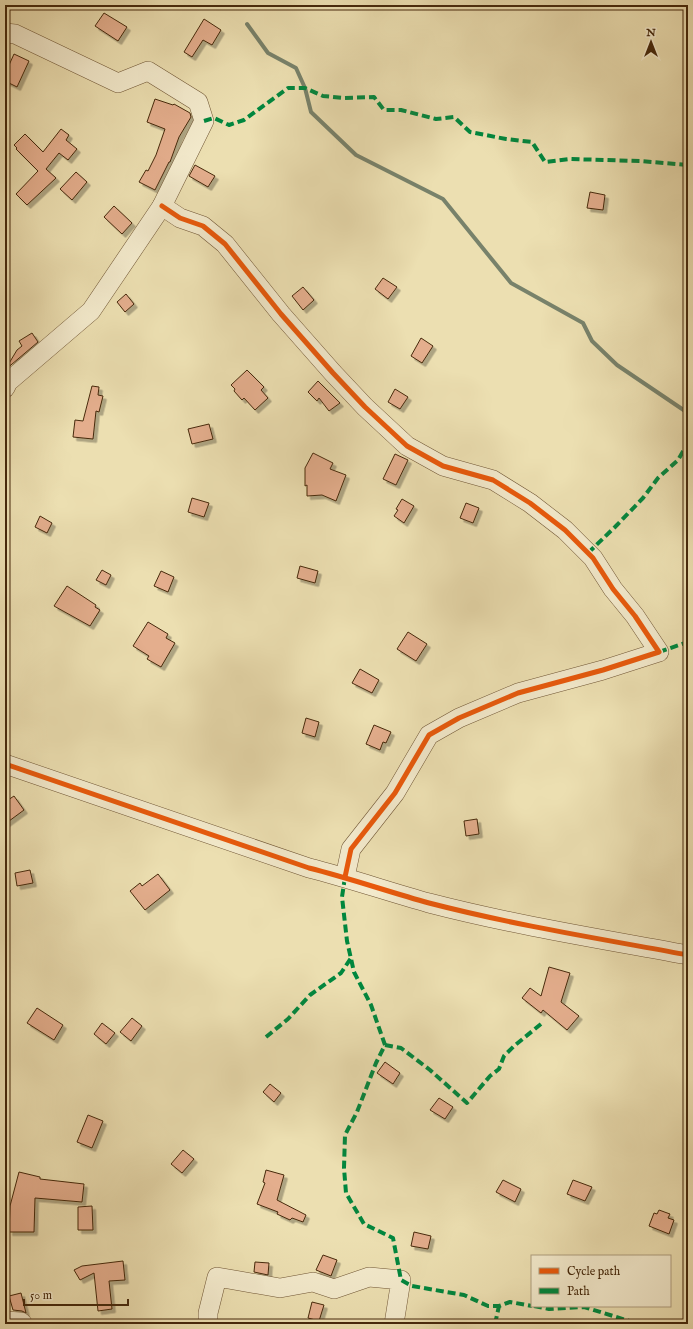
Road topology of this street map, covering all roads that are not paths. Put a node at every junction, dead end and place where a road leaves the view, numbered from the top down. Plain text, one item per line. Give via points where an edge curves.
1 (5, 33) edge
2 (162, 206) junction
3 (5, 388) edge
4 (5, 764) edge
5 (345, 877) junction
6 (688, 955) edge
7 (5, 1321) edge
8 (23, 1324) edge
9 (208, 1324) edge
10 (394, 1324) edge

1 - 2 street via 15,34 118,82 148,71 198,102 204,121
2 - 3 street via 91,311 8,382
2 - 5 street via 180,218 203,226 225,244 333,373 407,446 443,466 494,480 565,530 593,558 659,652 518,693 459,718 429,735 395,793 351,849
4 - 5 street via 309,868
5 - 6 street via 429,903 502,920
7 - 8 street
9 - 10 street via 208,1313 217,1277 280,1288 313,1282 334,1289 369,1277 402,1280

